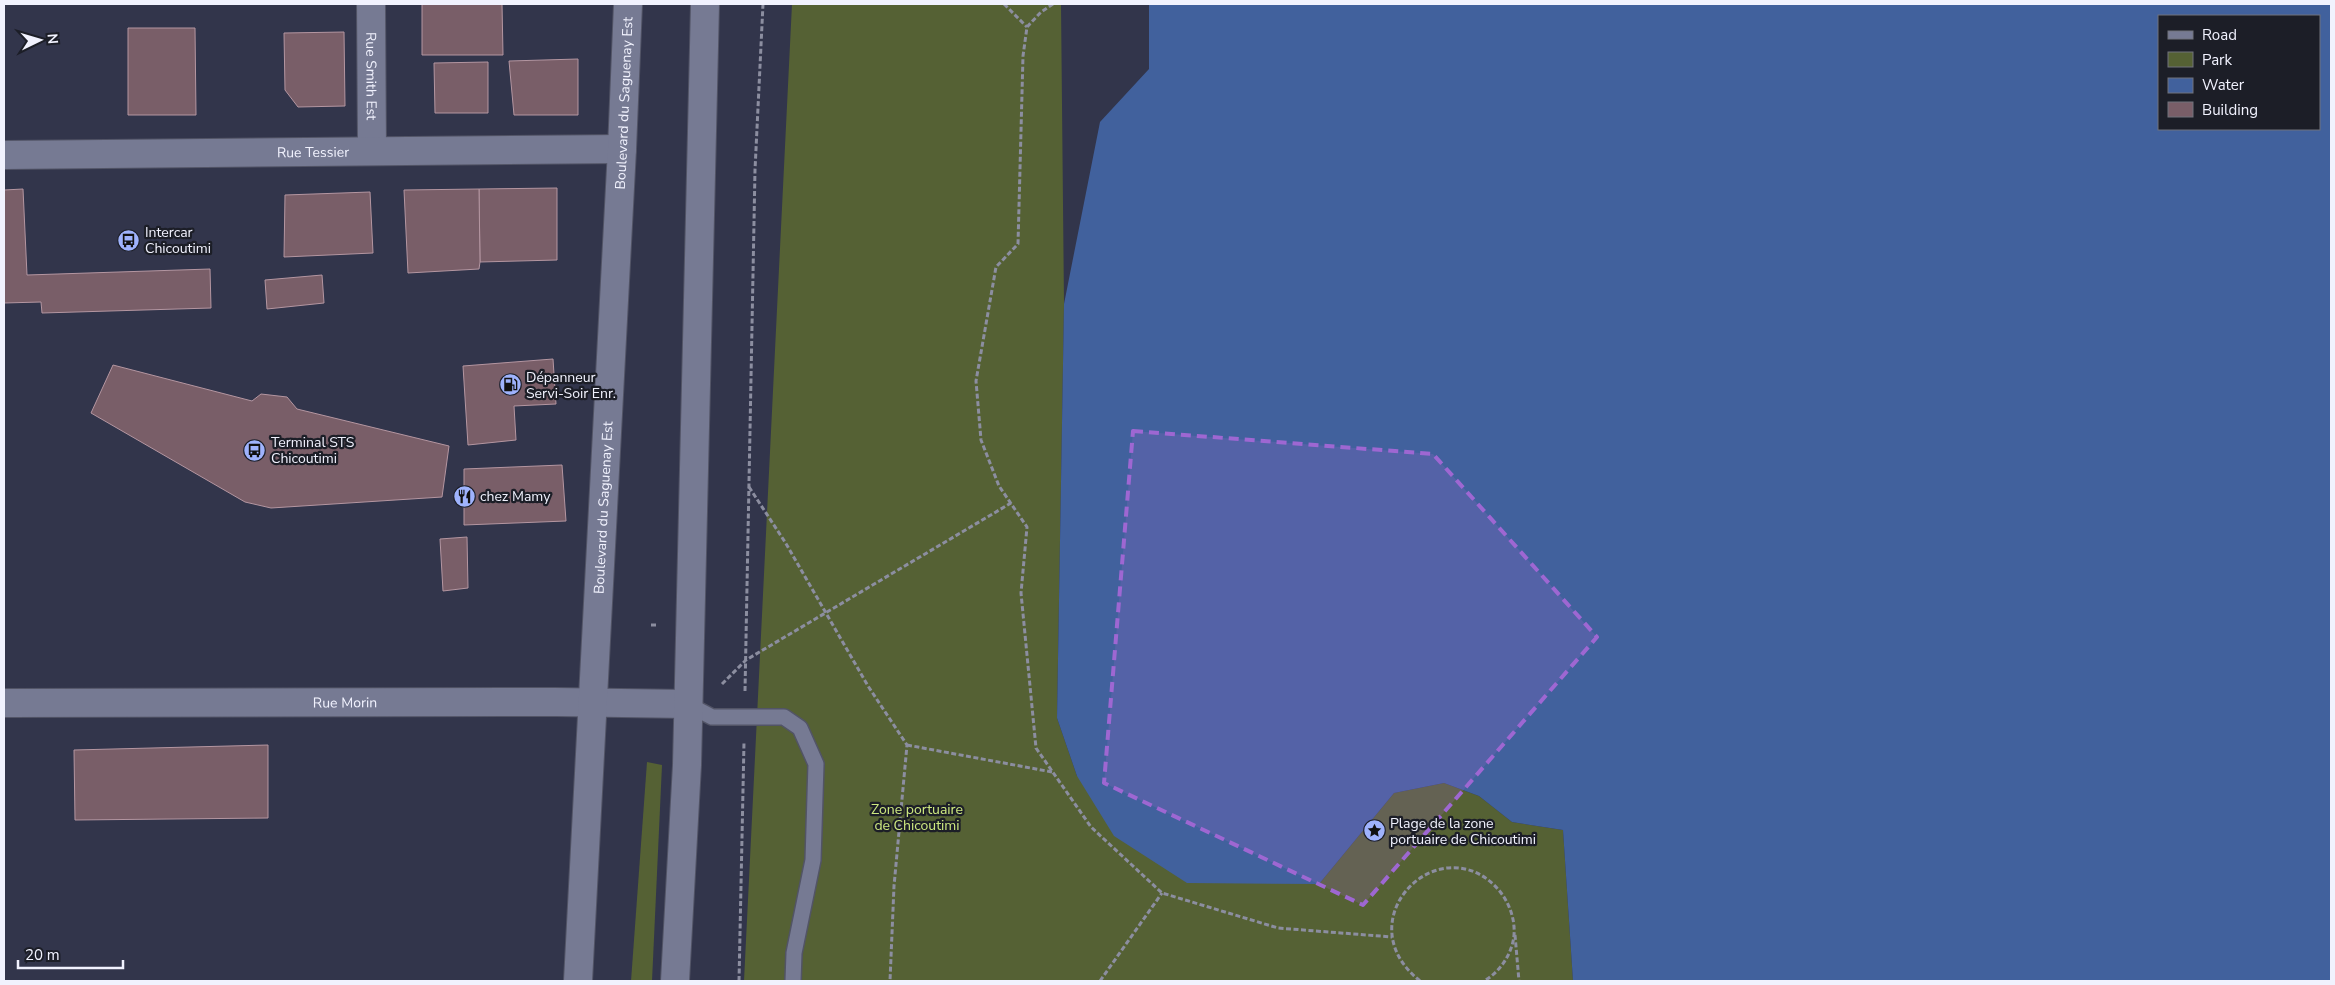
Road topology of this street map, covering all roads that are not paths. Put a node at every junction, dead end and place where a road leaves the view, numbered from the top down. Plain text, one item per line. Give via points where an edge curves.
1 (371, 4) edge
2 (628, 4) edge
3 (704, 4) edge
4 (622, 149) junction
5 (372, 150) junction
6 (4, 155) edge
7 (594, 702) junction
8 (4, 703) edge
9 (687, 704) junction
10 (578, 981) edge
11 (675, 981) edge
12 (793, 981) edge

1 - 5 main road, Rue Smith Est
2 - 4 main road, Boulevard du Saguenay Est
3 - 9 main road
4 - 5 main road, Rue Tessier
4 - 7 main road, Boulevard du Saguenay Est
5 - 6 main road, Rue Tessier
7 - 8 main road, Rue Morin
7 - 9 main road, Rue Morin
7 - 10 main road, Boulevard du Saguenay Est
9 - 11 main road via 687,765
9 - 12 lane via 712,717 784,717 800,728 816,764 813,860 794,953

